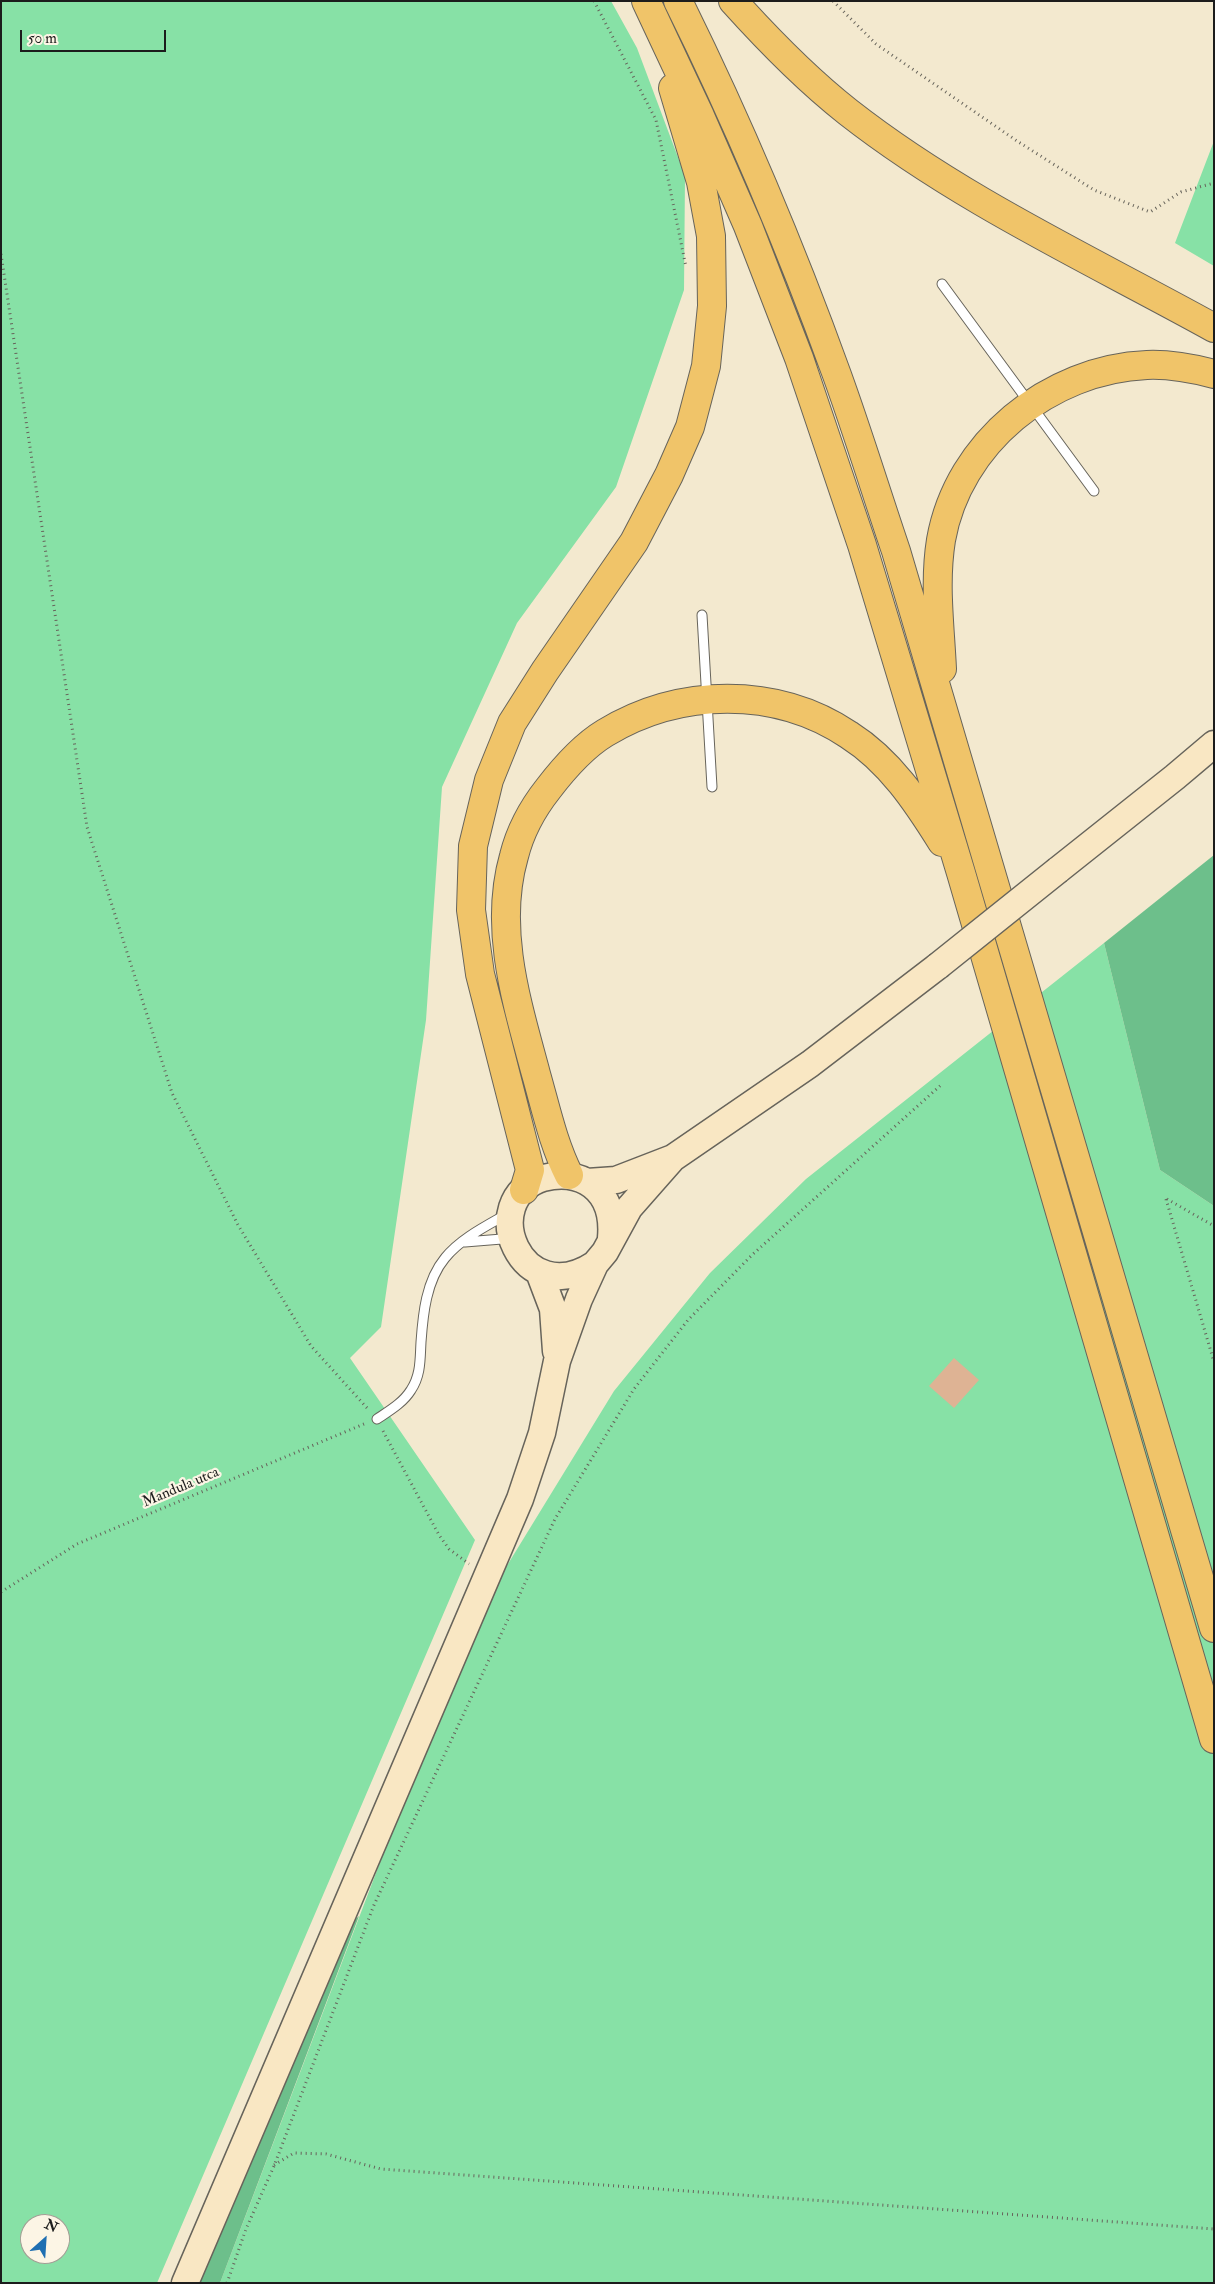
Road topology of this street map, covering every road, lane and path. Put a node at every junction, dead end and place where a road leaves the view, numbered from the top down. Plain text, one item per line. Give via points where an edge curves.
1 (594, 1) edge
2 (678, 1) edge
3 (733, 1) edge
4 (833, 1) edge
5 (651, 11) edge
6 (1214, 183) edge
7 (1, 254) edge
8 (686, 267) dead end
9 (942, 284) dead end
10 (1214, 328) edge
11 (1214, 374) edge
12 (1030, 404) junction
13 (1094, 491) dead end
14 (702, 615) dead end
15 (705, 699) junction
16 (944, 712) junction
17 (1214, 744) edge
18 (712, 787) dead end
19 (961, 873) junction
20 (941, 1085) dead end
21 (673, 1158) junction
22 (578, 1179) junction
23 (518, 1200) junction
24 (1214, 1226) edge
25 (611, 1238) junction
26 (512, 1241) junction
27 (462, 1243) junction
28 (595, 1264) junction
29 (539, 1272) junction
30 (557, 1361) junction
31 (1214, 1362) edge
32 (376, 1419) junction
33 (488, 1573) junction
34 (1, 1592) edge
35 (1214, 1628) edge
36 (1214, 1739) edge
37 (274, 2166) junction
38 (1214, 2229) edge
39 (185, 2283) edge
40 (227, 2283) edge

1 - 8 path via 656,120
2 - 16 highway via 716,77 773,210 837,375 896,551
3 - 10 highway via 793,64 848,112 914,158 997,209
4 - 6 path via 876,44 1016,141 1094,190 1150,212 1181,192
5 - 19 highway via 740,208 799,358 862,545
5 - 23 highway via 701,182 711,236 712,306 706,366 690,426 634,542 512,724 489,780 473,846 471,910 480,974 530,1170
7 - 32 path via 87,828 172,1093 238,1225 306,1338
9 - 12 lane
11 - 12 highway via 1185,366 1146,365 1117,369 1078,379
12 - 13 lane
12 - 16 highway via 995,434 969,468 953,501 941,539 937,574
14 - 15 lane
15 - 18 lane
15 - 19 highway via 748,699 784,706 850,735 885,764 915,798
15 - 22 highway via 642,713 603,734 566,766 534,807 514,855 506,902 507,944 514,993 554,1141
16 - 35 highway
17 - 21 main road, bridge via 938,966 810,1064
19 - 36 highway
20 - 37 path via 752,1255 688,1320 634,1389 556,1519 374,1904
21 - 22 main road via 616,1180
21 - 25 main road via 629,1208
22 - 23 main road via 553,1175 538,1180
22 - 25 main road via 600,1192 608,1206
23 - 26 main road via 509,1226
23 - 27 lane
24 - 31 path via 1166,1199
25 - 28 main road
26 - 27 lane
26 - 29 main road via 522,1260
27 - 32 lane via 436,1271 426,1298 420,1371 412,1390 403,1401
28 - 29 main road via 568,1277 553,1277
28 - 30 main road
29 - 30 main road via 553,1308
30 - 33 main road via 542,1433 520,1499
32 - 33 path via 449,1549 468,1564
32 - 34 path, Mandula utca via 77,1544
33 - 39 main road
37 - 38 path via 294,2152 326,2154 382,2169
37 - 40 path

